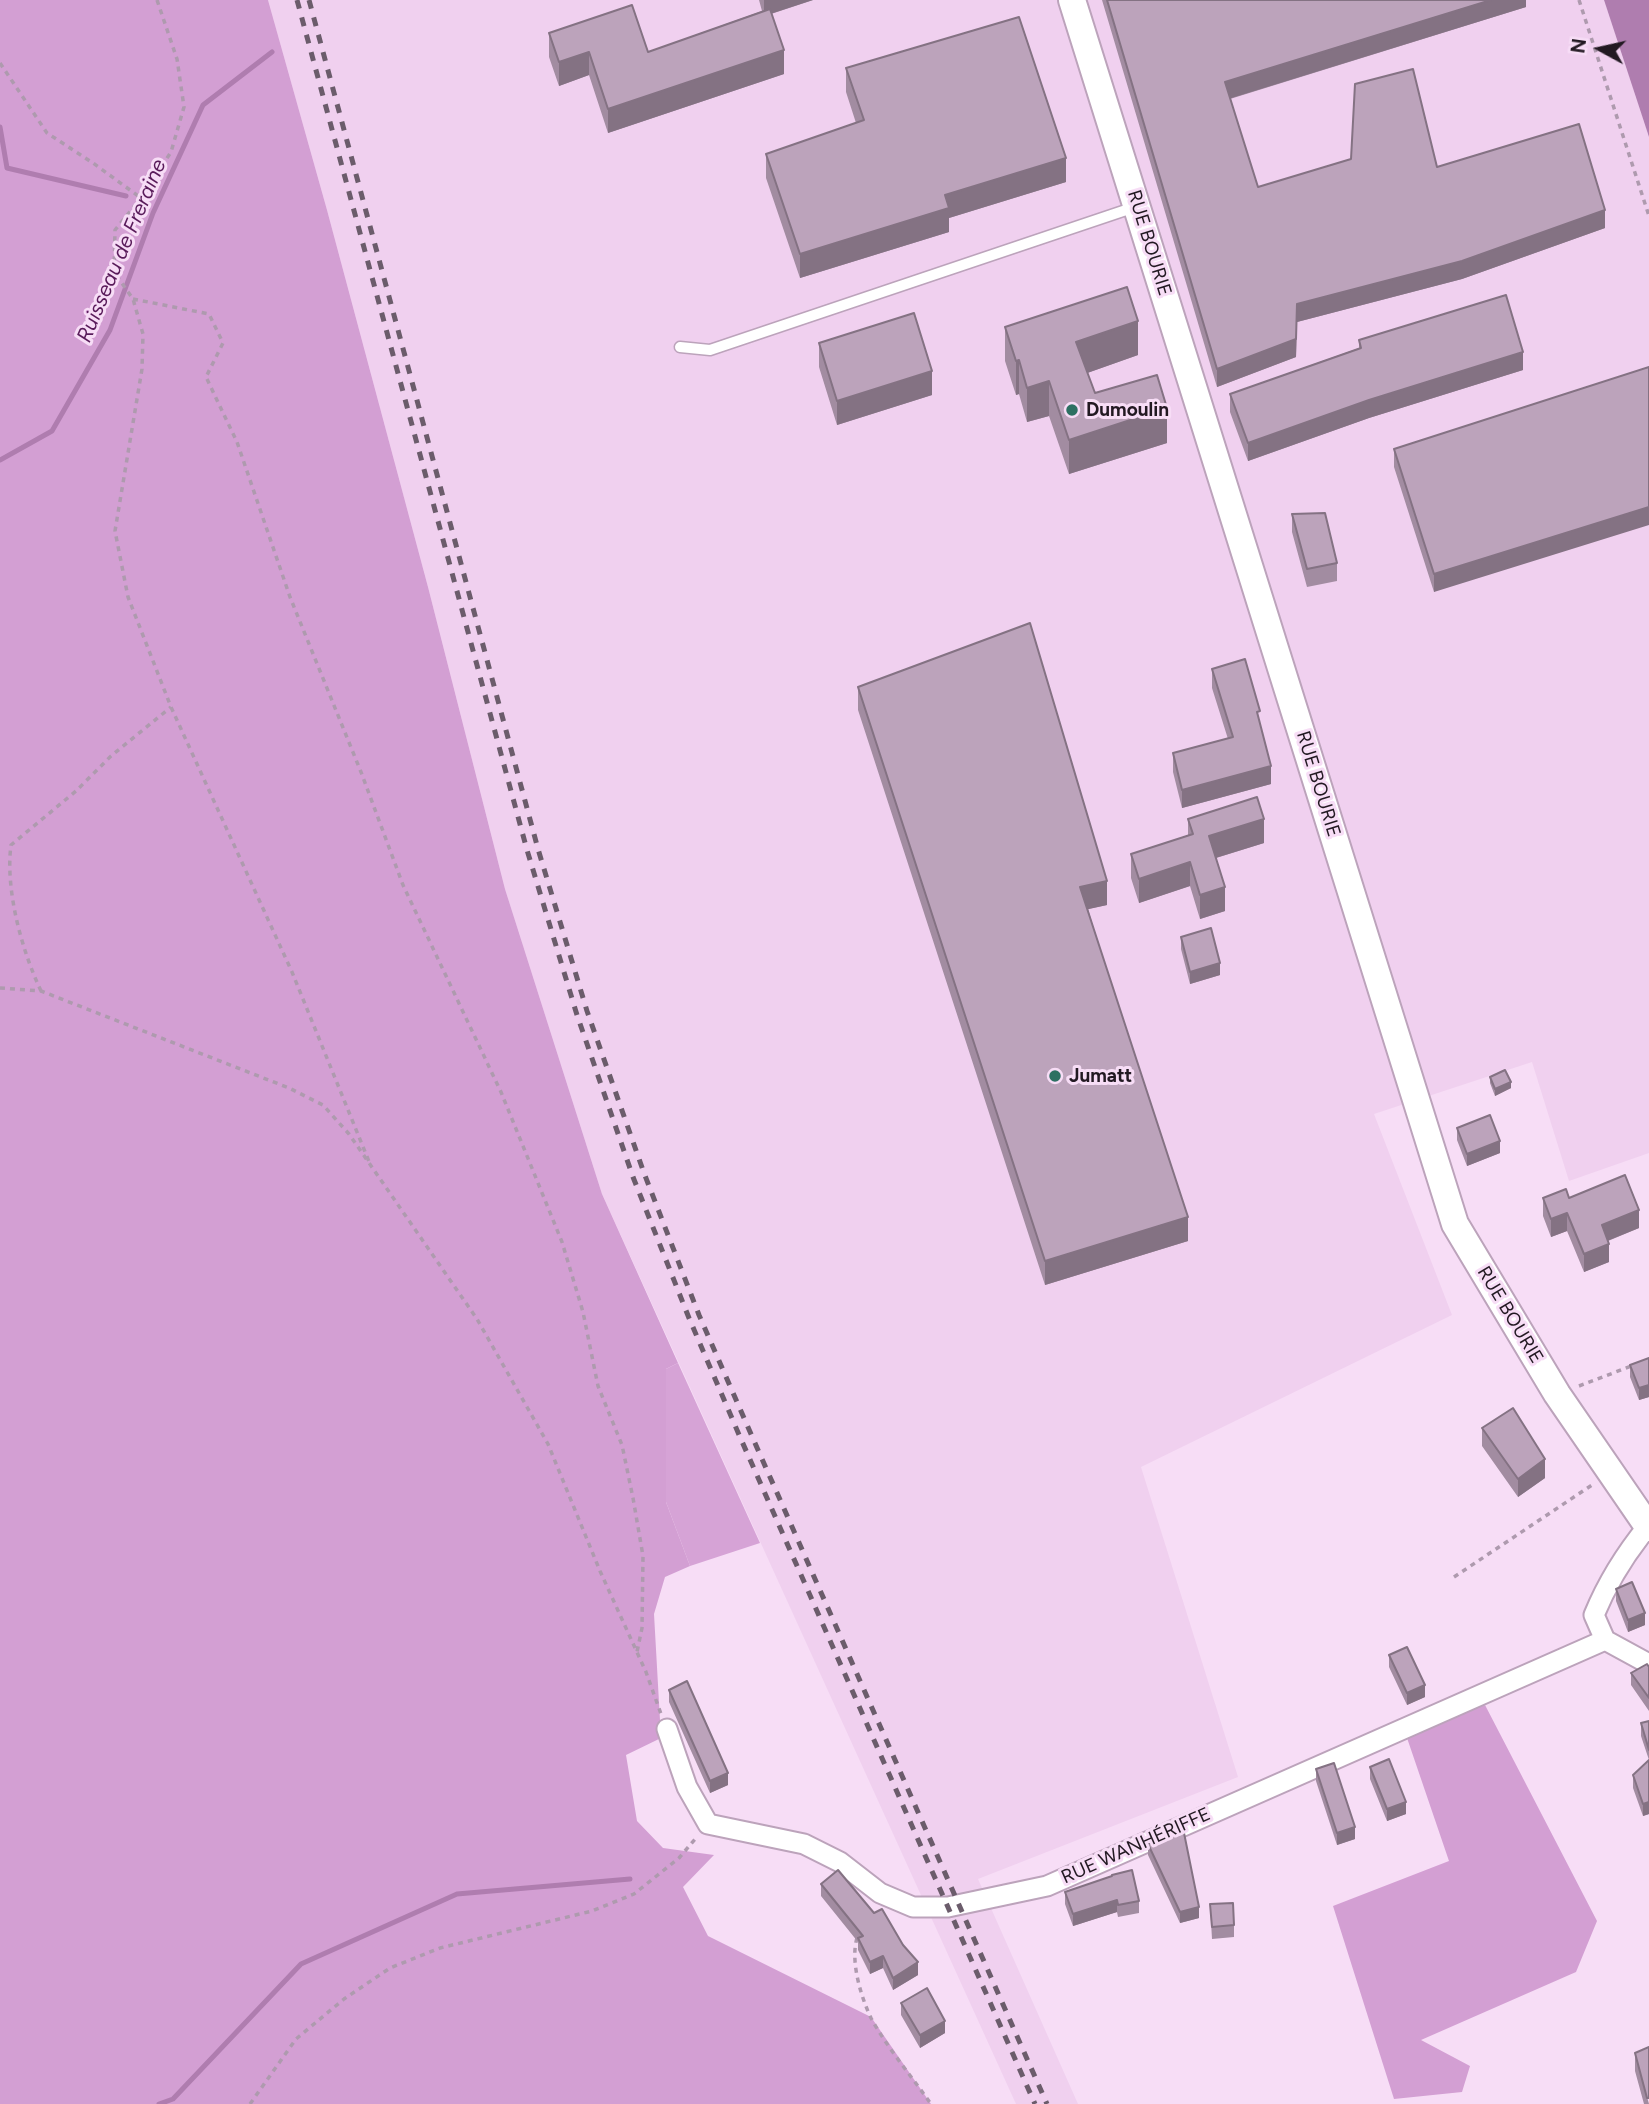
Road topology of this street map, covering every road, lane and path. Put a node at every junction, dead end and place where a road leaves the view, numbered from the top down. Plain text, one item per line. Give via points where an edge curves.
1 (157, 0) edge
2 (1072, 0) edge
3 (1579, 0) edge
4 (0, 63) edge
5 (141, 198) junction
6 (1138, 206) junction
7 (1649, 216) edge
8 (133, 299) junction
9 (680, 346) dead end
10 (171, 707) junction
11 (0, 988) edge
12 (41, 991) junction
13 (370, 1164) junction
14 (1636, 1365) edge
15 (1557, 1394) junction
16 (1610, 1473) junction
17 (1648, 1527) edge
18 (1454, 1577) dead end
19 (1605, 1640) junction
20 (637, 1652) junction
21 (1649, 1664) edge
22 (667, 1729) joint
23 (708, 1824) junction
24 (861, 1928) edge
25 (250, 2104) edge
26 (931, 2104) edge

1 - 5 path via 177,59 184,107 171,152
2 - 6 main road, RUE BOURIE
3 - 7 path
4 - 5 path via 47,133
5 - 8 path via 115,230 114,272
6 - 9 lane via 710,350
6 - 15 main road, RUE BOURIE via 1455,1224
8 - 10 path via 143,334 142,369 115,531 128,597
8 - 20 path via 209,314 223,343 206,377 237,442 290,597 403,885 501,1092 562,1242 598,1386 622,1445 633,1498 643,1556
10 - 12 path via 11,845 8,865 18,926
10 - 13 path via 292,972
11 - 12 path
12 - 13 path via 323,1105
13 - 20 path via 478,1319 548,1444
14 - 15 path
15 - 16 main road, RUE BOURIE
16 - 17 main road, RUE BOURIE
16 - 18 path
17 - 19 street via 1606,1585 1594,1615
19 - 21 street
19 - 23 street, RUE WANHÉRIFFE via 1047,1886 959,1905 913,1907 880,1893 840,1862 804,1844
20 - 22 path
22 - 23 street via 687,1787
23 - 25 path via 679,1858 634,1894 592,1911 440,1948 390,1968 296,2039
24 - 26 path via 854,1949 871,2017

